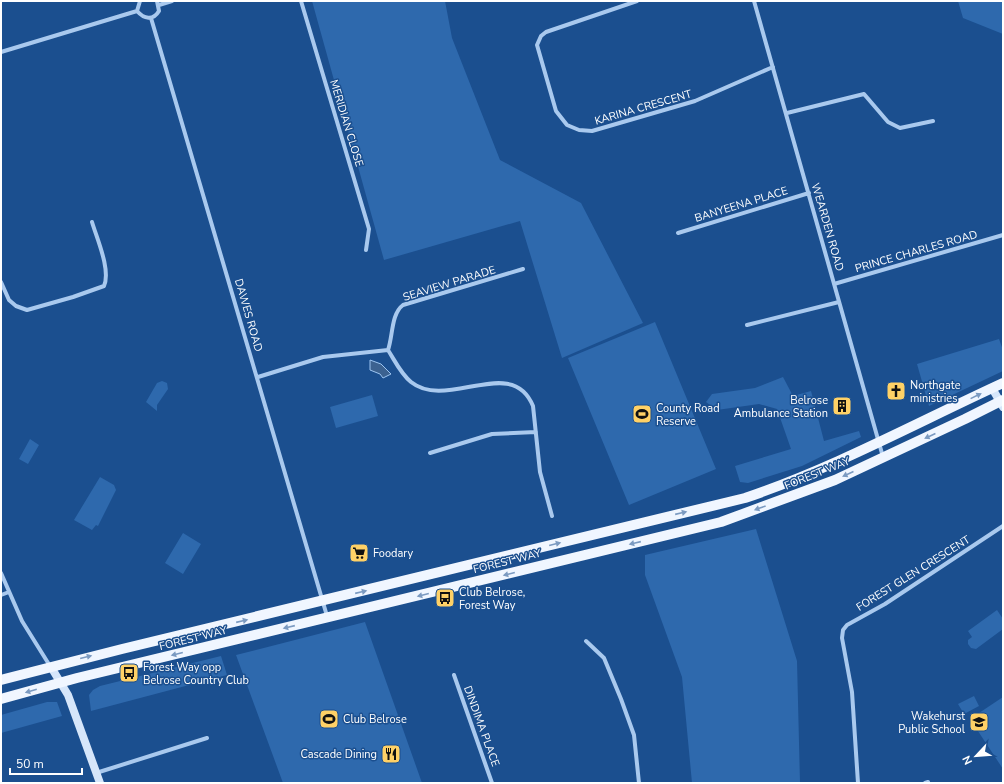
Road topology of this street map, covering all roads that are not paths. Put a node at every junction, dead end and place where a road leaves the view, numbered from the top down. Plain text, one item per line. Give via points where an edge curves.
1 (140, 1) edge
2 (172, 1) edge
3 (301, 1) edge
4 (637, 1) edge
5 (754, 1) edge
6 (158, 3) edge
7 (138, 11) junction
8 (152, 18) junction
9 (1, 52) edge
10 (773, 67) junction
11 (787, 113) junction
12 (933, 121) dead end
13 (809, 192) junction
14 (92, 222) dead end
15 (678, 233) dead end
16 (1003, 235) edge
17 (366, 250) dead end
18 (523, 269) dead end
19 (1, 282) edge
20 (834, 284) junction
21 (839, 302) junction
22 (747, 325) dead end
23 (388, 350) junction
24 (258, 377) junction
25 (1003, 383) edge
26 (992, 388) junction
27 (1002, 403) edge
28 (536, 432) junction
29 (879, 441) junction
30 (430, 453) dead end
31 (884, 457) junction
32 (552, 516) dead end
33 (1003, 526) edge
34 (1, 573) edge
35 (9, 592) junction
36 (1, 595) edge
37 (322, 600) junction
38 (327, 618) junction
39 (586, 641) dead end
40 (51, 667) junction
41 (454, 675) dead end
42 (1, 680) edge
43 (61, 682) junction
44 (1, 699) edge
45 (206, 738) dead end
46 (96, 773) junction
47 (100, 783) edge
48 (492, 783) edge
49 (639, 783) edge
50 (858, 783) edge

1 - 7 street
2 - 6 street
3 - 17 street, MERIDIAN CLOSE via 369,229
4 - 10 street, KARINA CRESCENT via 557,27 541,36 537,44 556,111 567,124 579,130 592,131 695,101
5 - 10 street, WEARDEN ROAD
6 - 8 street via 157,14
7 - 8 street via 143,16
7 - 9 street
8 - 24 street, DAWES ROAD
10 - 11 street, WEARDEN ROAD
11 - 12 street via 864,94 888,122 900,128
11 - 13 street, WEARDEN ROAD
13 - 15 street, BANYEENA PLACE
13 - 20 street, WEARDEN ROAD
14 - 19 street via 106,270 107,280 104,286 27,310 9,300
16 - 20 street, PRINCE CHARLES ROAD
18 - 23 street, SEAVIEW PARADE via 404,305 398,309 395,316
20 - 21 street, WEARDEN ROAD
21 - 22 street
21 - 29 street, WEARDEN ROAD
23 - 24 street via 323,357
23 - 28 street via 412,382 433,392 490,383 504,383 516,387 530,398 536,418
24 - 37 street, DAWES ROAD
25 - 26 main road, FOREST WAY
26 - 27 street
29 -> 26 main road, FOREST WAY
27 -> 31 main road, FOREST WAY
28 - 30 street via 492,434
28 - 32 street via 540,472
29 - 31 street, WEARDEN ROAD
37 -> 29 main road, FOREST WAY via 745,498 770,490
31 -> 38 main road, FOREST WAY via 822,485 721,522
33 - 50 street, FOREST GLEN CRESCENT via 885,604 846,625 843,630 842,638 852,692
34 - 35 street
35 - 36 street
35 - 40 street via 22,621
37 - 38 street, DAWES ROAD
40 -> 37 main road, FOREST WAY
38 -> 43 main road, FOREST WAY
39 - 49 street via 604,658 622,699 634,734
40 - 42 main road, FOREST WAY
40 - 43 street
41 - 48 street, DINDIMA PLACE
43 -> 44 main road, FOREST WAY
43 - 46 street
45 - 46 street
46 - 47 street

